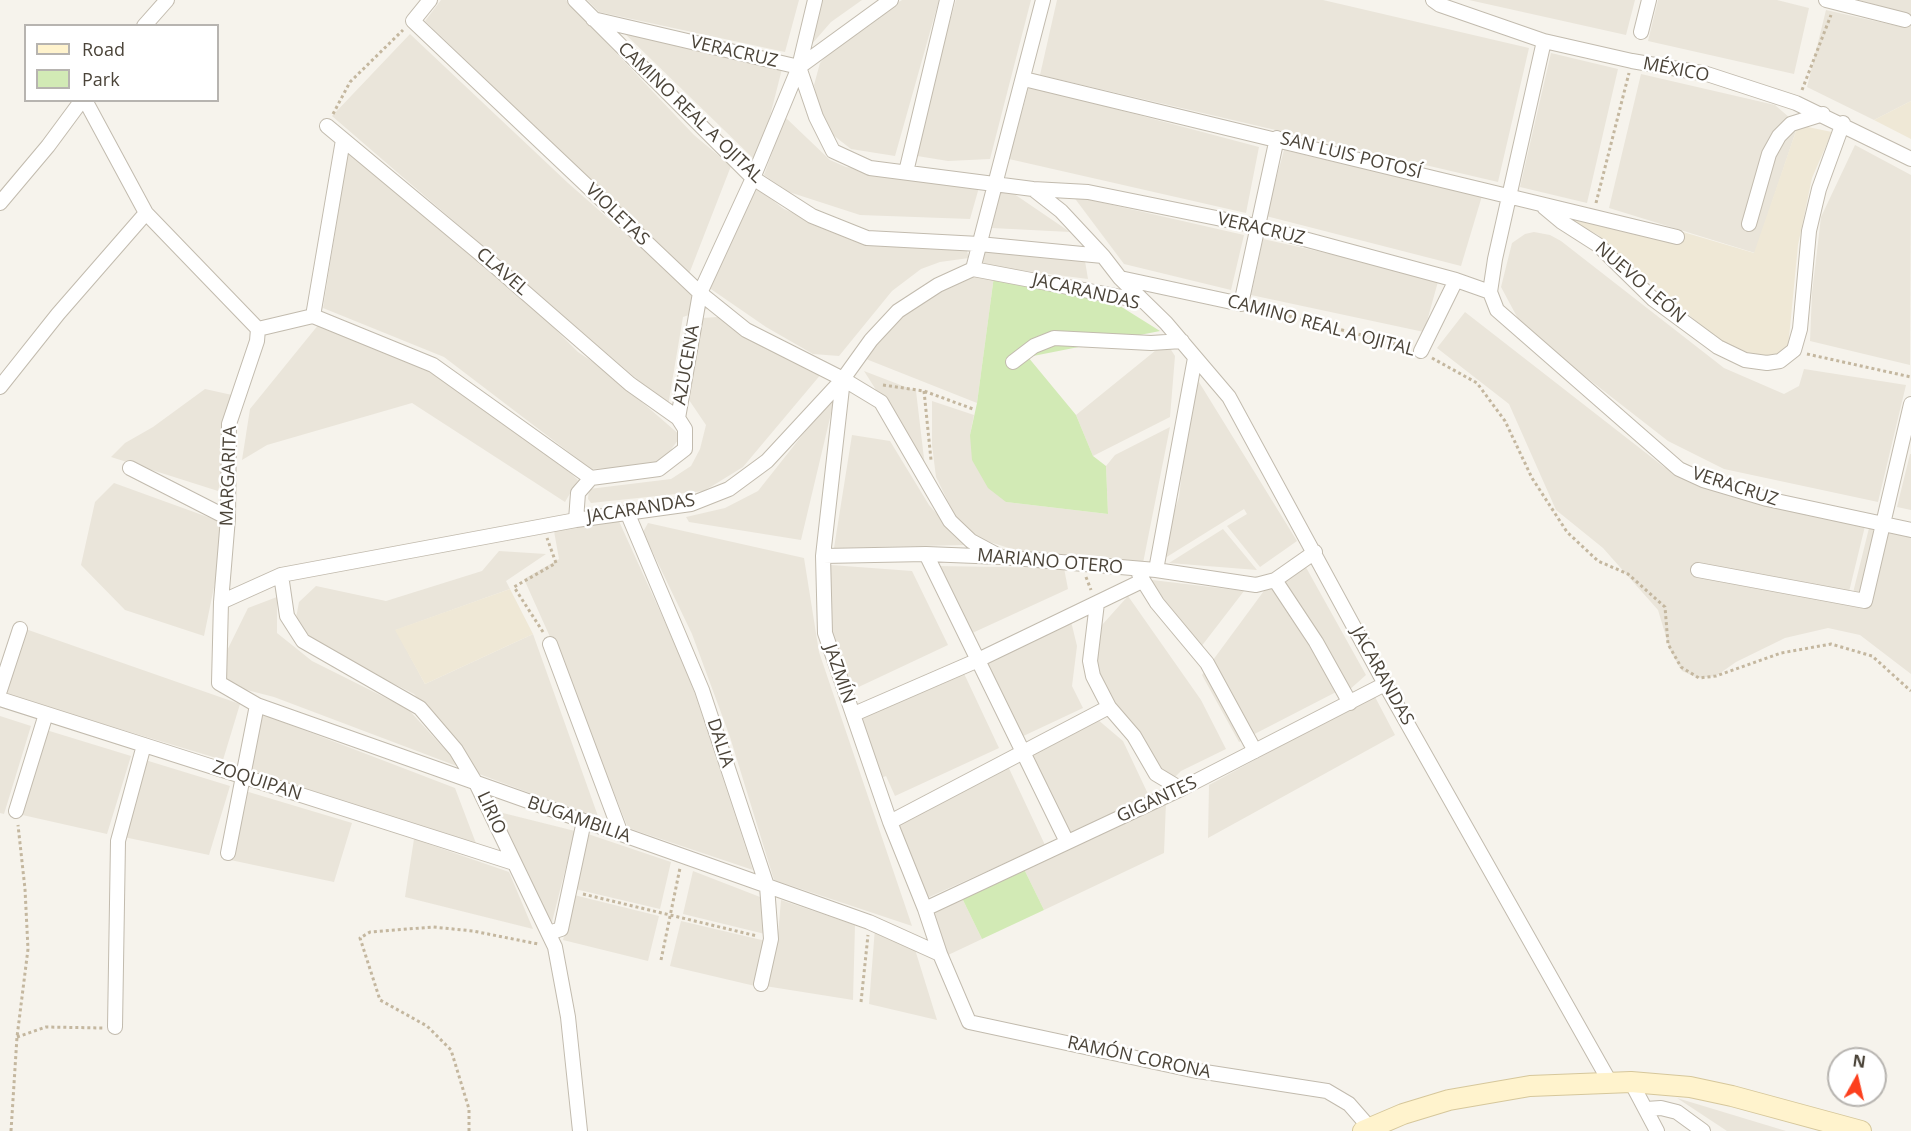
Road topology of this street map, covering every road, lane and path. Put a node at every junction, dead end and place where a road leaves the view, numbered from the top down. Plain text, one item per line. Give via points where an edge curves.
1 (167, 0) edge
2 (430, 0) edge
3 (575, 0) edge
4 (815, 0) edge
5 (891, 0) edge
6 (947, 0) edge
7 (1043, 0) edge
8 (1433, 0) edge
9 (1649, 0) edge
10 (1833, 1) edge
11 (592, 18) junction
12 (1905, 20) dead end
13 (413, 21) junction
14 (146, 24) edge
15 (1641, 32) dead end
16 (1544, 41) junction
17 (1632, 62) junction
18 (799, 67) junction
19 (1024, 79) junction
20 (82, 102) edge
21 (85, 102) edge
22 (1796, 103) junction
23 (1822, 114) junction
24 (1843, 123) junction
25 (327, 126) joint
26 (1277, 138) junction
27 (343, 140) junction
28 (1911, 159) edge
29 (906, 172) junction
30 (753, 178) junction
31 (995, 183) junction
32 (1033, 189) junction
33 (1511, 196) junction
34 (0, 202) edge
35 (1542, 205) junction
36 (146, 213) junction
37 (1592, 216) junction
38 (1749, 224) dead end
39 (1256, 226) junction
40 (1677, 237) dead end
41 (979, 244) junction
42 (1103, 256) junction
43 (973, 269) junction
44 (1120, 278) junction
45 (1456, 280) junction
46 (1490, 292) junction
47 (700, 293) junction
48 (1142, 301) junction
49 (1241, 304) junction
50 (313, 316) junction
51 (258, 328) junction
52 (1182, 341) junction
53 (1794, 350) junction
54 (1421, 351) junction
55 (1195, 358) junction
56 (1013, 362) dead end
57 (1911, 377) edge
58 (843, 379) junction
59 (878, 384) dead end
60 (0, 387) edge
61 (924, 391) junction
62 (1911, 404) edge
63 (974, 409) dead end
64 (678, 418) junction
65 (932, 466) dead end
66 (130, 468) dead end
67 (591, 478) junction
68 (627, 512) junction
69 (228, 518) junction
70 (576, 520) junction
71 (1882, 523) junction
72 (544, 526) junction
73 (1911, 530) edge
74 (1315, 552) junction
75 (926, 554) junction
76 (823, 556) junction
77 (1000, 557) junction
78 (1080, 564) junction
79 (1156, 570) junction
80 (1698, 570) dead end
81 (281, 575) junction
82 (1140, 575) junction
83 (1275, 580) junction
84 (221, 602) junction
85 (1097, 603) junction
86 (20, 629) dead end
87 (550, 644) joint
88 (976, 661) junction
89 (219, 683) joint
90 (1385, 684) junction
91 (0, 690) edge
92 (1911, 691) edge
93 (0, 699) edge
94 (1350, 703) junction
95 (257, 705) junction
96 (1109, 707) junction
97 (46, 714) junction
98 (854, 714) junction
99 (144, 745) junction
100 (1255, 751) junction
101 (1023, 753) junction
102 (242, 776) junction
103 (477, 784) junction
104 (1181, 789) junction
105 (16, 811) joint
106 (584, 821) junction
107 (890, 822) junction
108 (621, 834) junction
109 (1067, 842) junction
110 (228, 853) dead end
111 (683, 857) junction
112 (514, 864) junction
113 (767, 886) junction
114 (569, 891) junction
115 (926, 909) junction
116 (671, 916) junction
117 (869, 922) junction
118 (549, 933) junction
119 (771, 939) junction
120 (555, 947) junction
121 (940, 954) junction
122 (661, 960) dead end
123 (761, 984) dead end
124 (861, 1002) dead end
125 (115, 1027) joint
126 (17, 1037) junction
127 (1621, 1083) junction
128 (1646, 1110) junction
129 (1366, 1129) edge
130 (11, 1131) edge
131 (469, 1131) edge
132 (580, 1131) edge
133 (1658, 1131) edge
134 (1703, 1131) edge
135 (1861, 1131) edge

1 - 14 street
2 - 13 street
3 - 11 street, CAMINO REAL A OJITAL
4 - 18 street, AZUCENA
5 - 18 street
6 - 29 street
7 - 19 street
8 - 16 street, MÉXICO
9 - 15 street
10 - 12 street
10 - 22 path
11 - 18 street, VERACRUZ
11 - 30 street, CAMINO REAL A OJITAL
13 - 25 path via 350,82
13 - 47 street, VIOLETAS
16 - 17 street, MÉXICO
16 - 33 street
17 - 22 street, MÉXICO via 1707,74
17 - 37 path
18 - 29 street, VERACRUZ via 816,117 833,151 870,168
18 - 30 street, AZUCENA
19 - 26 street, SAN LUIS POTOSÍ
19 - 31 street
20 - 34 street
21 - 36 street
22 - 23 street, MÉXICO
23 - 24 street, MÉXICO
23 - 38 street via 1791,124 1779,136 1769,154
24 - 28 street, MÉXICO
24 - 53 street via 1819,189 1809,231
25 - 27 street, CLAVEL
26 - 33 street, SAN LUIS POTOSÍ
26 - 39 street
27 - 50 street
27 - 64 street, CLAVEL via 630,384
29 - 31 street, VERACRUZ
30 - 41 street, CAMINO REAL A OJITAL via 812,216 867,238
30 - 47 street, AZUCENA
31 - 32 street, VERACRUZ
31 - 41 street
32 - 39 street, VERACRUZ via 1088,192
32 - 42 street
33 - 35 street, SAN LUIS POTOSÍ
33 - 46 street
35 - 37 street, SAN LUIS POTOSÍ
35 - 53 street, NUEVO LEÓN via 1598,245 1653,299 1718,347 1744,360 1767,363 1780,361
36 - 51 street
36 - 60 street
37 - 40 street, SAN LUIS POTOSÍ
39 - 45 street, VERACRUZ
39 - 49 street
41 - 42 street, CAMINO REAL A OJITAL
41 - 43 street
42 - 44 street
43 - 48 street, JACARANDAS
43 - 58 street, JACARANDAS via 898,310
44 - 48 street
44 - 49 street, CAMINO REAL A OJITAL
45 - 46 street, VERACRUZ
45 - 54 street
46 - 71 street, VERACRUZ via 1497,310 1679,469 1767,499
47 - 58 street, VIOLETAS via 746,330
47 - 64 street, AZUCENA
48 - 52 street, JACARANDAS
49 - 54 path, CAMINO REAL A OJITAL
50 - 51 street
50 - 67 street via 433,365
51 - 69 street, MARGARITA via 230,424
52 - 55 street, JACARANDAS
52 - 56 street via 1054,338 1034,346
53 - 57 path
54 - 92 path, CAMINO REAL A OJITAL via 1477,383 1505,421 1532,478 1567,532 1598,561 1628,574 1665,607 1668,644 1682,667 1699,678 1716,676 1781,653 1831,644 1872,656
55 - 74 street, JACARANDAS via 1229,397
55 - 79 street
58 - 68 street, JACARANDAS via 766,461 729,489 691,504
58 - 76 street, JAZMÍN
58 - 77 street, VIOLETAS via 881,402 950,521 971,541
59 - 61 path
61 - 63 path
61 - 65 path
62 - 71 street
64 - 67 street, AZUCENA via 687,439 679,456 659,469
66 - 69 street
67 - 70 street via 578,493
68 - 70 street, JACARANDAS
68 - 113 street, DALIA via 702,690
69 - 84 street, MARGARITA
70 - 72 street, JACARANDAS
71 - 73 street, VERACRUZ
71 - 80 street via 1865,601
72 - 81 street, JACARANDAS
72 - 87 path via 556,563 514,587
74 - 83 street, MARIANO OTERO
74 - 90 street, JACARANDAS
75 - 76 street, MARIANO OTERO
75 - 77 street, MARIANO OTERO
75 - 88 street
76 - 98 street, JAZMÍN via 825,633
77 - 78 street, MARIANO OTERO
78 - 82 street, MARIANO OTERO
78 - 85 path
79 - 82 street, MARIANO OTERO
79 - 83 street, MARIANO OTERO via 1256,585
81 - 84 street, JACARANDAS
81 - 103 street, LIRIO via 287,616 303,641 420,708 456,750
82 - 85 street
82 - 100 street via 1207,663
83 - 94 street
84 - 89 street, MARGARITA
85 - 88 street
85 - 96 street via 1090,661
86 - 91 street
87 - 108 street
88 - 98 street
88 - 101 street
89 - 95 street, BUGAMBILIA
90 - 94 street, GIGANTES
90 - 127 street, JACARANDAS
93 - 97 street, ZOQUIPAN
94 - 100 street, GIGANTES
95 - 102 street
95 - 103 street, BUGAMBILIA
96 - 101 street
96 - 104 street via 1134,736 1156,774
97 - 99 street, ZOQUIPAN
97 - 105 street
98 - 107 street, JAZMÍN
99 - 102 street, ZOQUIPAN
99 - 125 street via 118,841
100 - 104 street, GIGANTES
101 - 107 street
101 - 109 street
102 - 110 street
102 - 112 street, ZOQUIPAN
103 - 106 street, BUGAMBILIA
103 - 112 street, LIRIO
104 - 109 street, GIGANTES
105 - 126 path via 28,949
106 - 108 street, BUGAMBILIA
106 - 114 street
107 - 115 street, JAZMÍN
108 - 111 street, BUGAMBILIA
109 - 115 street, GIGANTES
111 - 113 street, BUGAMBILIA
111 - 116 path
112 - 118 street, LIRIO
113 - 117 street, BUGAMBILIA
113 - 119 street, DALIA
114 - 116 path
114 - 118 street via 561,929
115 - 121 street, JAZMÍN
116 - 119 path
116 - 122 path
117 - 121 street, BUGAMBILIA
117 - 124 path
118 - 120 street, LIRIO
119 - 123 street, DALIA
120 - 131 path via 433,927 379,931 360,938 380,1000 427,1026 451,1050 469,1109
120 - 132 street, LIRIO via 568,1017
121 - 129 street, RAMÓN CORONA via 969,1022 1192,1070 1327,1091 1349,1104
125 - 126 path via 46,1028
126 - 130 path
127 - 128 street, JACARANDAS
127 - 129 main road via 1530,1086 1449,1100
127 - 135 main road via 1722,1094
128 - 133 street, JACARANDAS
128 - 134 street via 1677,1112

